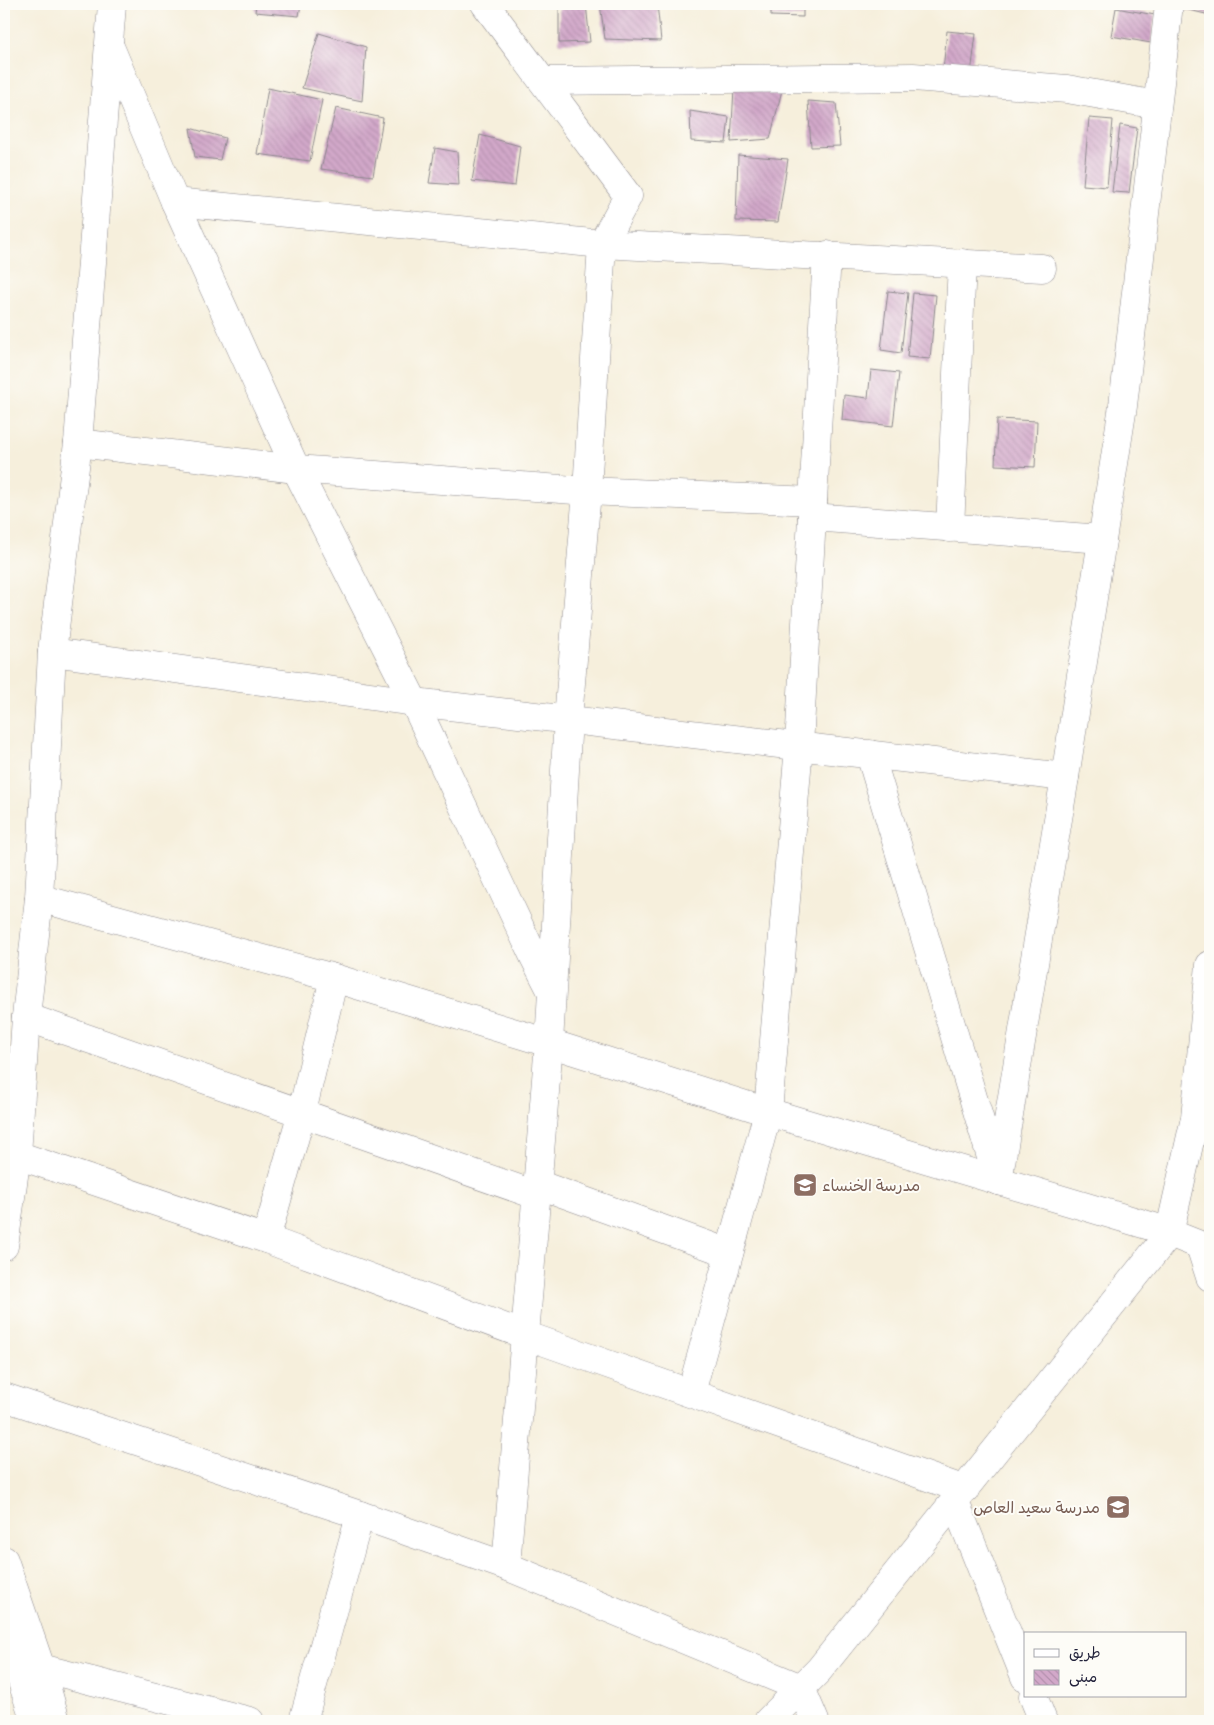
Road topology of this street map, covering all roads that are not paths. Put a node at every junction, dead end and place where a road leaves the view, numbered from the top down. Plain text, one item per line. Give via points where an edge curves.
1 (112, 4) edge
2 (485, 4) edge
3 (1162, 5) edge
4 (109, 46) junction
5 (544, 81) junction
6 (1157, 106) junction
7 (175, 202) junction
8 (602, 244) junction
9 (827, 255) junction
10 (962, 263) junction
11 (1042, 268) dead end
12 (78, 443) junction
13 (296, 469) junction
14 (587, 491) junction
15 (812, 509) junction
16 (950, 528) junction
17 (1102, 539) junction
18 (52, 652) junction
19 (414, 702) junction
20 (568, 719) junction
21 (799, 746) junction
22 (870, 754) junction
23 (1065, 777) junction
24 (39, 898) junction
25 (1210, 965) edge
26 (334, 978) junction
27 (551, 990) junction
28 (26, 1017) junction
29 (549, 1043) junction
30 (1202, 1109) edge
31 (302, 1112) junction
32 (768, 1112) junction
33 (17, 1155) junction
34 (998, 1181) junction
35 (536, 1189) junction
36 (1169, 1234) junction
37 (266, 1239) junction
38 (4, 1246) edge
39 (1205, 1247) edge
40 (729, 1253) junction
41 (1210, 1277) edge
42 (525, 1334) junction
43 (691, 1394) junction
44 (4, 1396) edge
45 (960, 1496) junction
46 (360, 1515) junction
47 (4, 1560) edge
48 (506, 1566) junction
49 (4, 1627) edge
50 (41, 1668) junction
51 (1024, 1674) edge
52 (801, 1688) junction
53 (1034, 1698) edge
54 (35, 1721) edge
55 (56, 1721) edge
56 (250, 1721) edge
57 (303, 1721) edge
58 (768, 1721) edge
59 (815, 1721) edge
60 (1043, 1721) edge

1 - 4 street
2 - 5 street
3 - 6 street
4 - 7 street
4 - 12 street
5 - 6 street via 913,77 1067,89
5 - 8 street via 628,196
6 - 17 street via 1123,406
7 - 8 street
7 - 13 street
8 - 9 street
8 - 14 street
9 - 10 street
9 - 15 street
10 - 11 street
10 - 16 street
12 - 13 street
12 - 18 street
13 - 14 street
13 - 19 street
14 - 15 street
14 - 20 street
15 - 16 street
15 - 21 street
16 - 17 street
17 - 23 street
18 - 19 street
18 - 24 street
19 - 20 street
19 - 27 street
20 - 21 street
20 - 27 street
21 - 22 street
21 - 32 street
22 - 23 street
22 - 34 street
23 - 34 street
24 - 26 street
24 - 28 street
25 - 30 street
26 - 29 street
26 - 31 street
27 - 29 street
28 - 31 street
28 - 33 street
29 - 32 street
29 - 35 street
30 - 36 street
31 - 35 street
31 - 37 street
32 - 34 street
32 - 40 street
33 - 37 street
33 - 38 street
34 - 36 street
35 - 40 street
35 - 42 street
36 - 39 street
36 - 45 street
37 - 42 street
39 - 41 street
40 - 43 street
42 - 43 street
42 - 48 street
43 - 45 street
44 - 46 street
45 - 51 street
45 - 52 street
46 - 48 street
46 - 57 street
47 - 50 street
48 - 52 street
49 - 54 street
50 - 55 street
50 - 56 street
52 - 58 street
52 - 59 street
53 - 60 street

